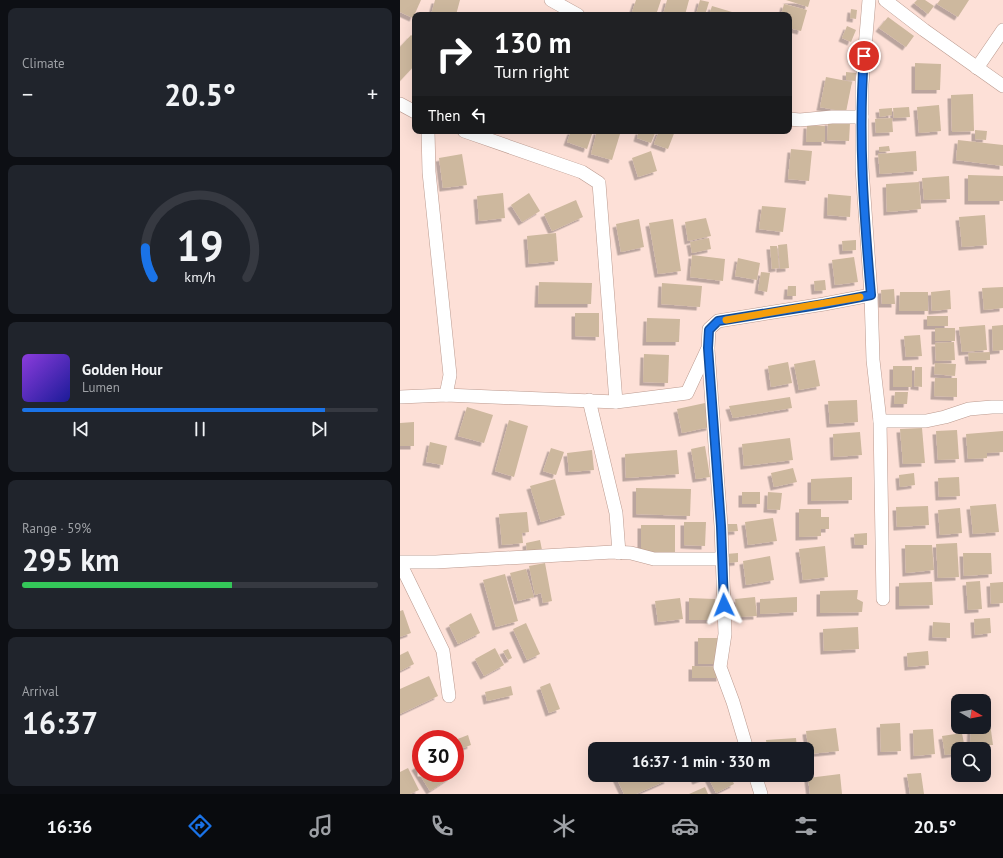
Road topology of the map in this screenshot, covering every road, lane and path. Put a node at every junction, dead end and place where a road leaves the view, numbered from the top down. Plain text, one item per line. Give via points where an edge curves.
1 (551, 0) edge
2 (869, 0) edge
3 (885, 0) edge
4 (573, 12) edge
5 (1003, 30) edge
6 (977, 68) junction
7 (1003, 86) edge
8 (400, 104) edge
9 (412, 110) edge
10 (862, 116) junction
11 (792, 119) edge
12 (428, 134) edge
13 (473, 134) edge
14 (871, 295) junction
15 (708, 348) junction
16 (446, 395) junction
17 (400, 397) edge
18 (589, 400) junction
19 (616, 402) junction
20 (1003, 407) edge
21 (880, 421) junction
22 (619, 553) junction
23 (722, 558) junction
24 (400, 563) edge
25 (883, 599) dead end
26 (449, 696) dead end
27 (745, 742) edge
28 (757, 782) edge
29 (761, 794) edge

1 - 4 street
2 - 10 street
3 - 6 street
5 - 6 street
6 - 7 street
8 - 9 street
10 - 11 street
10 - 14 street via 862,168
12 - 16 street via 429,172 450,375
13 - 19 street via 582,172 599,182
14 - 15 street via 718,321 709,330
14 - 21 street via 873,360
15 - 19 street via 687,393
15 - 23 street
16 - 17 street
16 - 18 street
18 - 19 street
18 - 22 street via 616,513
20 - 21 street via 969,409 926,421
21 - 25 street
22 - 23 street via 631,553 654,559
22 - 24 street
23 - 27 street via 725,634 720,667
24 - 26 street via 443,651
28 - 29 street

